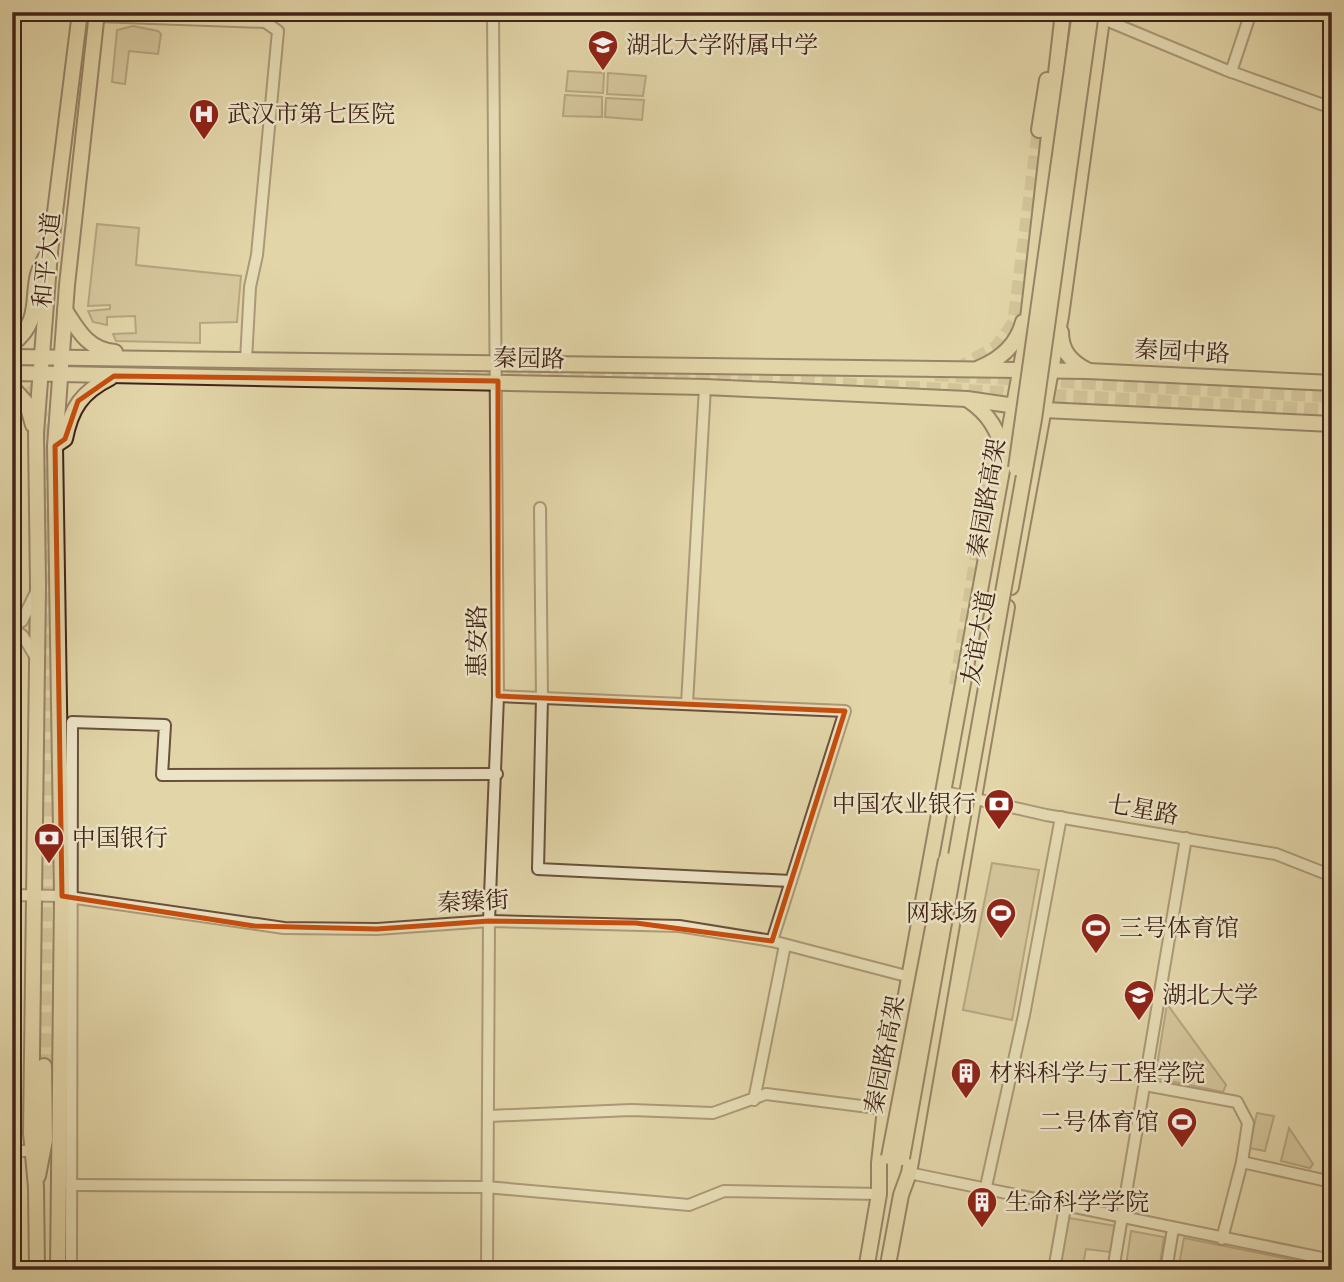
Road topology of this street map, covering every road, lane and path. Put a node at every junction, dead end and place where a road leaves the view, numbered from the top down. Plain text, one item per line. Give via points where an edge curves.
1 (80, 12) edge
2 (494, 12) edge
3 (1063, 12) edge
4 (1080, 12) edge
5 (1251, 12) edge
6 (97, 14) edge
7 (1099, 14) edge
8 (1060, 35) junction
9 (1231, 72) junction
10 (1332, 108) edge
11 (1039, 130) tunnel mouth
12 (50, 252) junction
13 (1036, 258) junction
14 (65, 310) junction
15 (1060, 316) junction
16 (12, 344) edge
17 (12, 357) edge
18 (41, 358) junction
19 (61, 358) junction
20 (146, 358) junction
21 (246, 360) junction
22 (498, 364) junction
23 (1025, 370) junction
24 (1051, 370) junction
25 (969, 371) junction
26 (1088, 371) junction
27 (12, 373) edge
28 (40, 374) junction
29 (59, 375) junction
30 (114, 376) junction
31 (498, 381) junction
32 (1332, 383) edge
33 (12, 387) edge
34 (705, 387) junction
35 (967, 399) junction
36 (1014, 407) junction
37 (1044, 410) junction
38 (1076, 411) junction
39 (1332, 424) edge
40 (36, 433) junction
41 (55, 446) junction
42 (1035, 458) junction
43 (1002, 473) junction
44 (540, 508) dead end
45 (38, 586) junction
46 (12, 627) edge
47 (37, 662) junction
48 (956, 685) tunnel mouth
49 (498, 696) junction
50 (542, 698) junction
51 (687, 704) junction
52 (956, 730) junction
53 (497, 774) junction
54 (945, 792) junction
55 (975, 799) junction
56 (1061, 817) junction
57 (1186, 838) junction
58 (1332, 876) edge
59 (791, 881) junction
60 (12, 895) edge
61 (35, 895) junction
62 (67, 896) junction
63 (489, 921) junction
64 (772, 941) junction
65 (785, 945) junction
66 (910, 976) junction
67 (44, 1066) tunnel mouth
68 (1145, 1085) junction
69 (754, 1100) junction
70 (885, 1109) junction
71 (489, 1116) junction
72 (12, 1151) edge
73 (32, 1151) junction
74 (896, 1158) junction
75 (1242, 1162) junction
76 (909, 1173) junction
77 (1332, 1182) edge
78 (71, 1185) junction
79 (486, 1186) junction
80 (36, 1187) junction
81 (985, 1191) junction
82 (879, 1194) junction
83 (901, 1195) junction
84 (1065, 1207) junction
85 (1121, 1219) junction
86 (1173, 1229) junction
87 (1222, 1239) junction
88 (1332, 1265) edge
89 (37, 1270) edge
90 (58, 1270) edge
91 (71, 1270) edge
92 (487, 1270) edge
93 (866, 1270) edge
94 (887, 1270) edge
95 (1054, 1270) edge
96 (1113, 1270) edge
97 (1166, 1270) edge

1 - 12 main road, 和平大道
2 - 22 street, 惠安路
3 - 8 main road, 友谊大道
4 - 7 street
4 - 74 main road, 秦园路高架, bridge via 1017,458
5 - 9 street
6 - 14 main road, 和平大道
6 - 21 street via 265,22 278,31
7 - 9 street
7 - 15 main road, 友谊大道
7 - 74 main road, 秦园路高架, bridge via 1034,419
8 - 11 main road
8 - 13 main road, 友谊大道
9 - 10 street
12 - 16 main road via 38,266 31,323
12 - 18 main road, 和平大道
13 - 23 main road, 友谊大道
13 - 25 main road via 1021,331 995,361
14 - 19 main road, 和平大道
14 - 20 main road via 95,348
15 - 24 main road, 友谊大道
15 - 26 main road via 1061,342 1068,357
17 - 18 main road, 秦园路
18 - 19 main road, 秦园路
18 - 28 main road, 和平大道
19 - 20 main road, 秦园路
19 - 29 main road, 和平大道
20 - 21 main road, 秦园路
21 - 22 main road, 秦园路
22 - 25 main road, 秦园路
22 - 31 street, 惠安路
23 - 24 main road, 秦园中路
23 - 25 main road, 秦园路
23 - 36 main road, 友谊大道
24 - 26 main road, 秦园中路
24 - 37 main road, 友谊大道
26 - 32 main road, 秦园中路
27 - 28 main road, 秦园路
28 - 29 main road, 秦园路
28 - 40 main road, 和平大道
29 - 30 main road, 秦园路
29 - 41 main road, 和平大道
30 - 31 main road, 秦园路
30 - 41 main road via 78,401 65,439
31 - 34 main road, 秦园路
31 - 49 street, 惠安路
33 - 40 main road via 27,404
34 - 35 main road, 秦园路
34 - 51 street
35 - 36 main road, 秦园路
35 - 43 main road via 997,431
36 - 37 main road, 秦园路
36 - 43 main road, 友谊大道
37 - 38 main road
37 - 42 main road, 友谊大道
38 - 39 main road
38 - 42 main road via 1060,415 1046,427
40 - 45 main road, 和平大道
41 - 62 main road, 和平大道
42 - 55 main road, 友谊大道
43 - 52 main road, 友谊大道
44 - 50 street
45 - 46 street via 22,621
45 - 47 main road, 和平大道
46 - 47 street via 26,639
47 - 61 main road, 和平大道
48 - 52 main road
49 - 50 street
49 - 53 street, 惠安路
50 - 51 street
50 - 59 street via 538,869
51 - 59 street via 845,711
52 - 54 main road, 友谊大道
53 - 62 street via 162,775 165,726 72,722
53 - 63 street, 惠安路
54 - 55 street, 七星路
54 - 66 main road, 友谊大道
55 - 56 street, 七星路
55 - 76 main road, 友谊大道
56 - 57 street, 七星路
56 - 81 street
57 - 58 street, 七星路 via 1276,854
57 - 68 street
59 - 64 street
60 - 61 street, 秦臻街
61 - 62 street, 秦臻街
61 - 73 main road, 和平大道
62 - 63 street, 秦臻街 via 284,928 377,929
62 - 78 street
62 - 90 main road, 和平大道
63 - 64 street, 秦臻街 via 669,925
63 - 71 street, 惠安路
64 - 65 street, 秦臻街
65 - 66 street, 秦臻街
65 - 69 street
66 - 70 main road, 友谊大道
67 - 80 main road via 45,1140
68 - 75 street via 1237,1102 1248,1123
68 - 85 street
69 - 70 street via 766,1094
69 - 71 street via 713,1113 631,1110
70 - 82 main road, 友谊大道
71 - 79 street, 惠安路
72 - 73 street
73 - 80 main road, 和平大道
74 - 82 main road, 秦园路高架
74 - 83 main road, 秦园路高架
75 - 77 street
75 - 87 street
76 - 81 street
76 - 83 main road, 友谊大道
78 - 79 street
78 - 91 street
79 - 82 street via 689,1205 724,1191
79 - 92 street, 惠安路
80 - 89 main road, 和平大道
81 - 84 street
82 - 93 main road, 友谊大道
83 - 94 main road, 友谊大道
84 - 85 street
84 - 95 street
85 - 86 street
85 - 96 street
86 - 87 street
86 - 97 street
87 - 88 street

